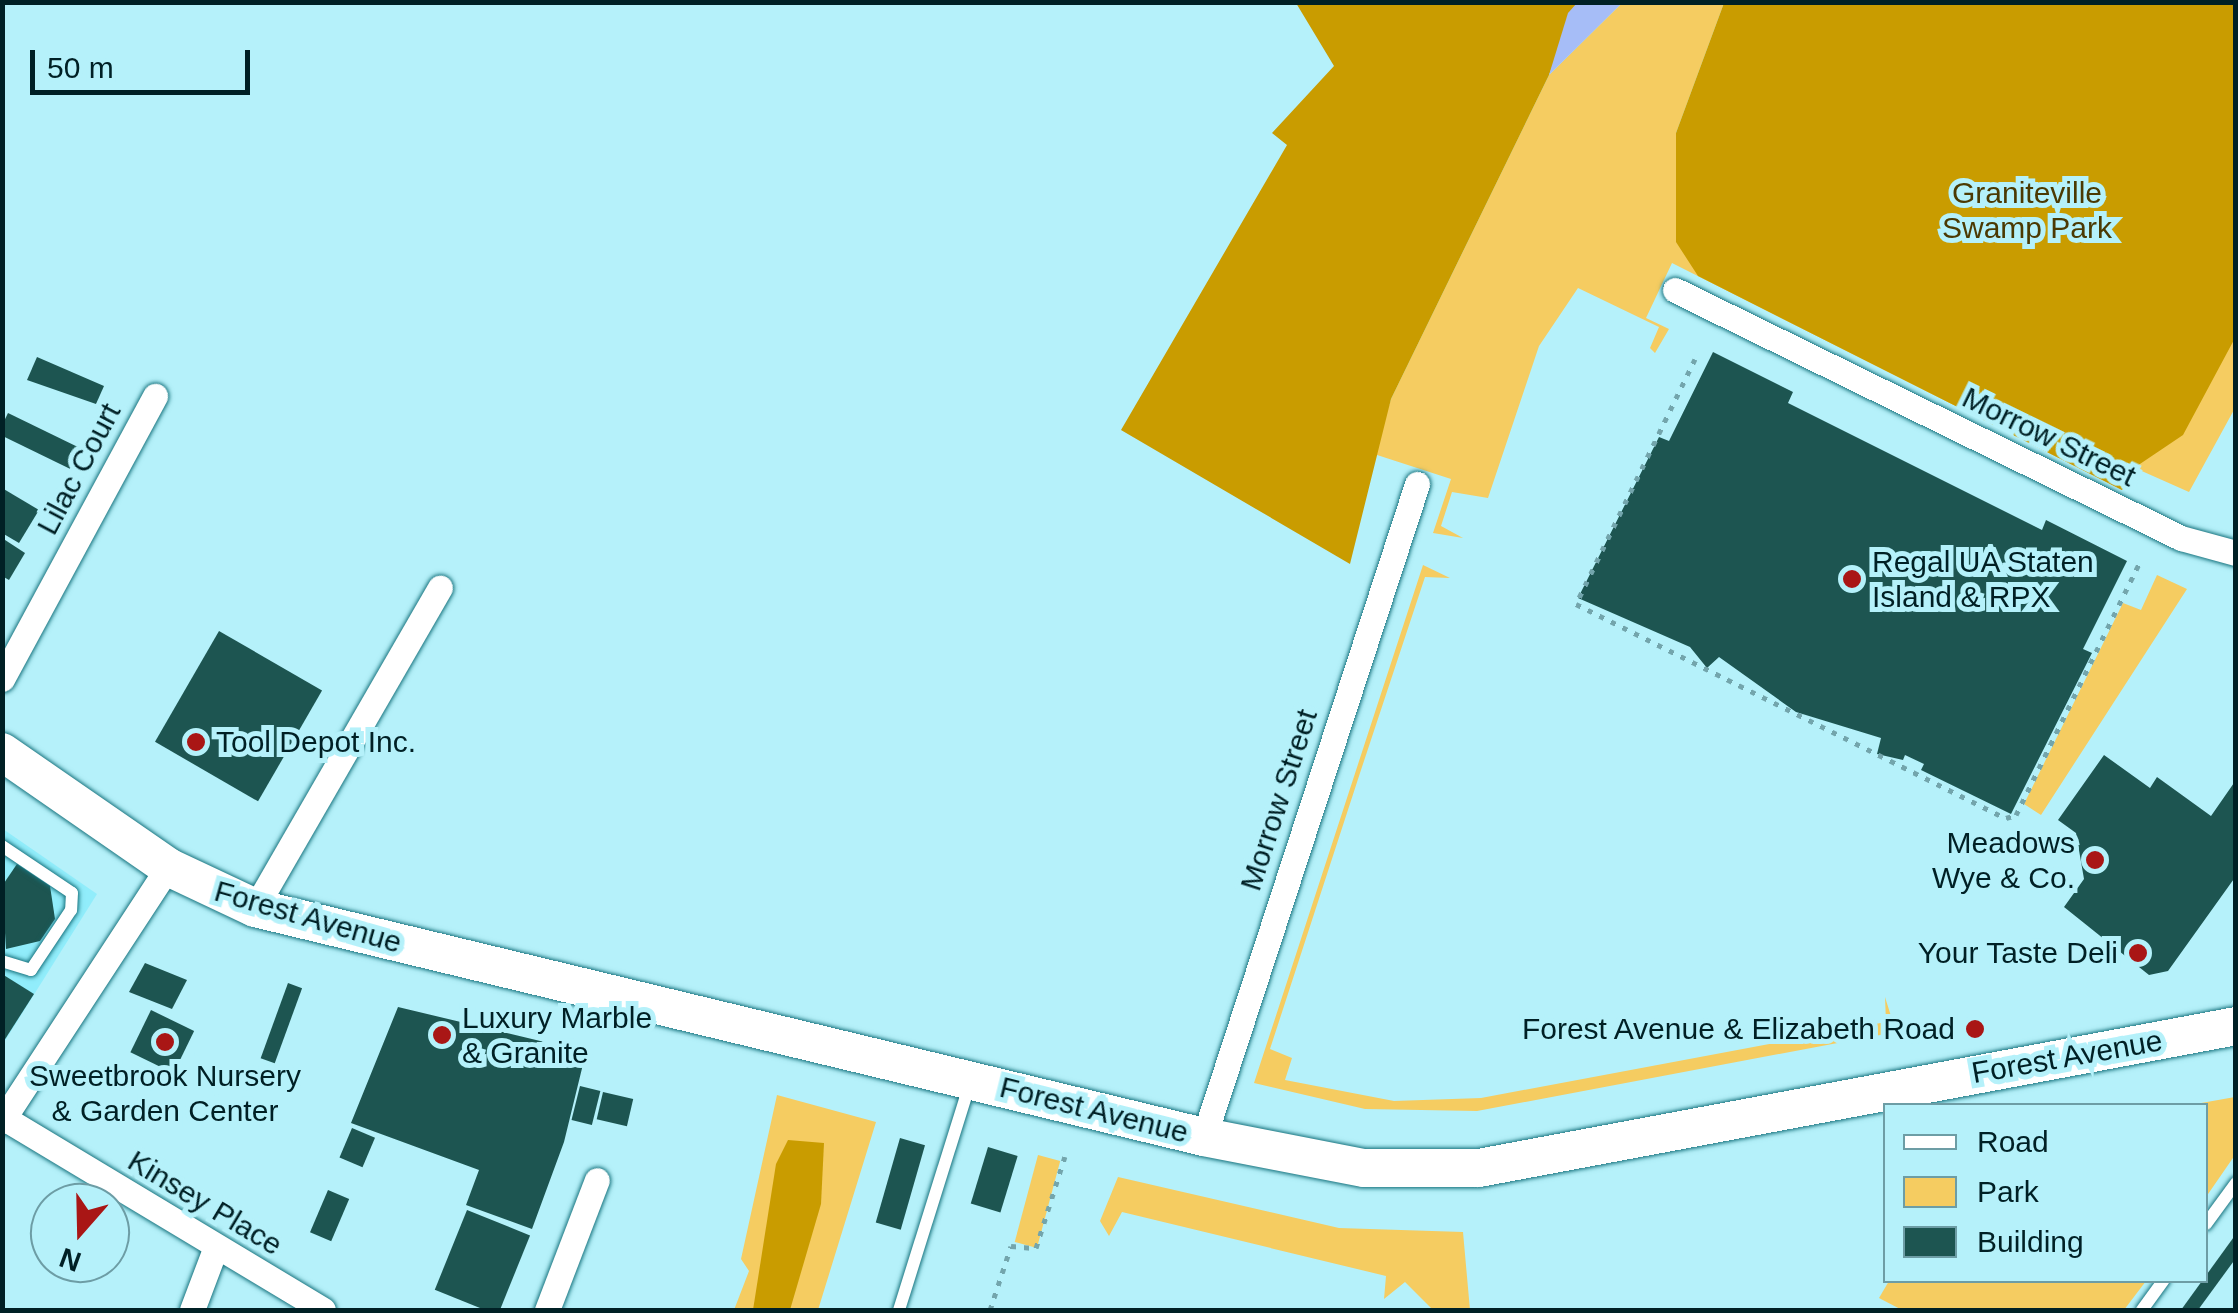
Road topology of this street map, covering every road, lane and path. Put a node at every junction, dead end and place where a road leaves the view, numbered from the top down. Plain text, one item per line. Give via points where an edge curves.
1 (1675, 290) dead end
2 (1694, 359) dead end
3 (156, 396) dead end
4 (1417, 484) dead end
5 (2236, 553) edge
6 (2140, 562) dead end
7 (440, 587) dead end
8 (2, 679) edge
9 (2, 752) edge
10 (2, 846) edge
11 (168, 867) junction
12 (255, 908) junction
13 (2, 961) edge
14 (2236, 1026) edge
15 (971, 1079) junction
16 (3, 1120) edge
17 (1204, 1136) junction
18 (1066, 1156) dead end
19 (597, 1180) dead end
20 (2236, 1183) edge
21 (2208, 1221) edge
22 (216, 1249) junction
23 (2162, 1283) edge
24 (192, 1310) edge
25 (323, 1310) edge
26 (546, 1310) edge
27 (899, 1310) edge
28 (990, 1310) edge
29 (2142, 1310) edge

1 - 5 street, Morrow Street via 2181,538
2 - 6 path via 1576,604 2006,818 2016,814
3 - 8 street, Lilac Court
4 - 17 street, Morrow Street
7 - 12 street
9 - 11 main road, Forest Avenue
10 - 13 lane via 72,893 71,910 31,970
11 - 12 main road, Forest Avenue
11 - 16 street
12 - 15 main road, Forest Avenue
14 - 17 main road, Forest Avenue via 1440,1173 1364,1168
15 - 17 main road, Forest Avenue
15 - 27 lane
16 - 22 street, Kinsey Place
18 - 28 path via 1036,1248 1012,1246
19 - 26 street
20 - 21 lane
22 - 24 street
22 - 25 street, Kinsey Place
23 - 29 lane

